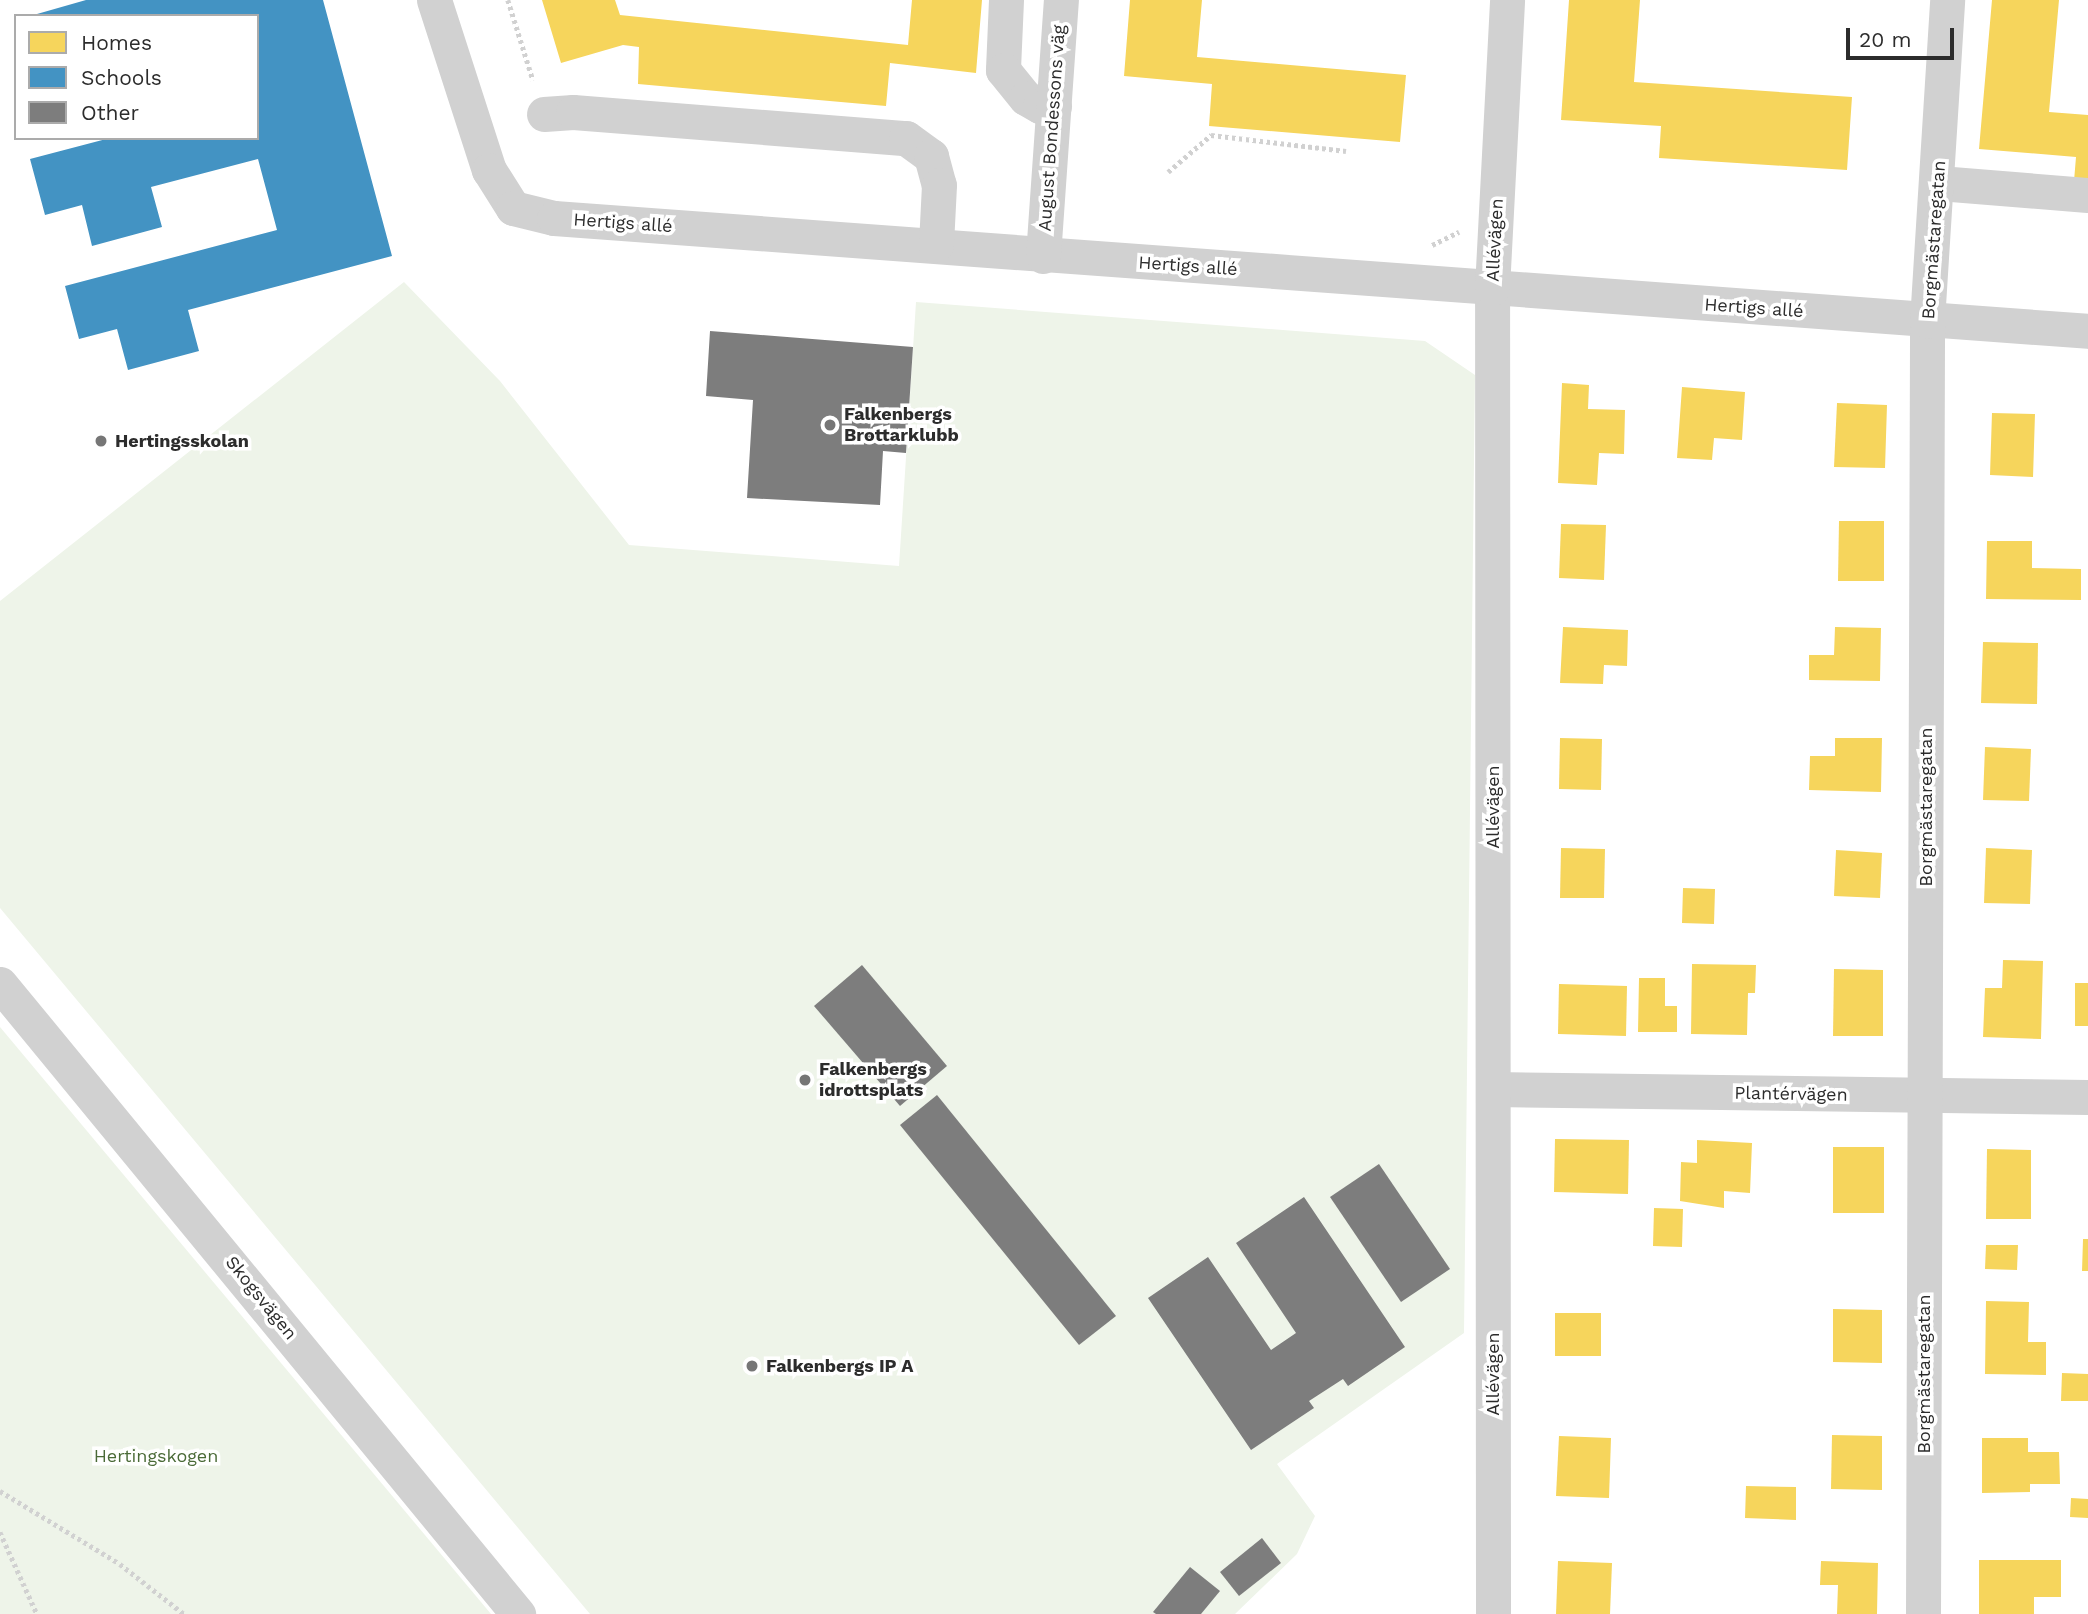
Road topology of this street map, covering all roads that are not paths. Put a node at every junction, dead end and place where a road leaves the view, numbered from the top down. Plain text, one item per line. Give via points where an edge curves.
1 (434, 0) edge
2 (1006, 0) edge
3 (1061, 0) edge
4 (1507, 0) edge
5 (1947, 0) edge
6 (1054, 106) junction
7 (544, 114) road end
8 (1939, 183) junction
9 (2088, 195) edge
10 (936, 246) junction
11 (1043, 256) junction
12 (1492, 288) junction
13 (1927, 321) junction
14 (2088, 331) edge
15 (0, 984) edge
16 (1494, 1090) junction
17 (1925, 1096) junction
18 (2088, 1097) edge
19 (519, 1614) edge
20 (1493, 1614) edge
21 (1923, 1614) edge

1 - 10 street, Hertigs allé via 489,170 513,208 554,218
2 - 6 street via 1003,70 1026,98
3 - 6 street, August Bondessons väg
4 - 12 street, Allévägen
5 - 8 street, Borgmästaregatan
6 - 11 street, August Bondessons väg
7 - 10 street via 587,113 906,138 931,156 939,185
8 - 9 street
8 - 13 street, Borgmästaregatan
10 - 11 street, Hertigs allé
11 - 12 street, Hertigs allé
12 - 13 street, Hertigs allé
12 - 16 street, Allévägen
13 - 14 street, Hertigs allé
13 - 17 street, Borgmästaregatan
15 - 19 street, Skogsvägen
16 - 17 street, Plantérvägen
16 - 20 street, Allévägen
17 - 18 street, Plantérvägen
17 - 21 street, Borgmästaregatan

